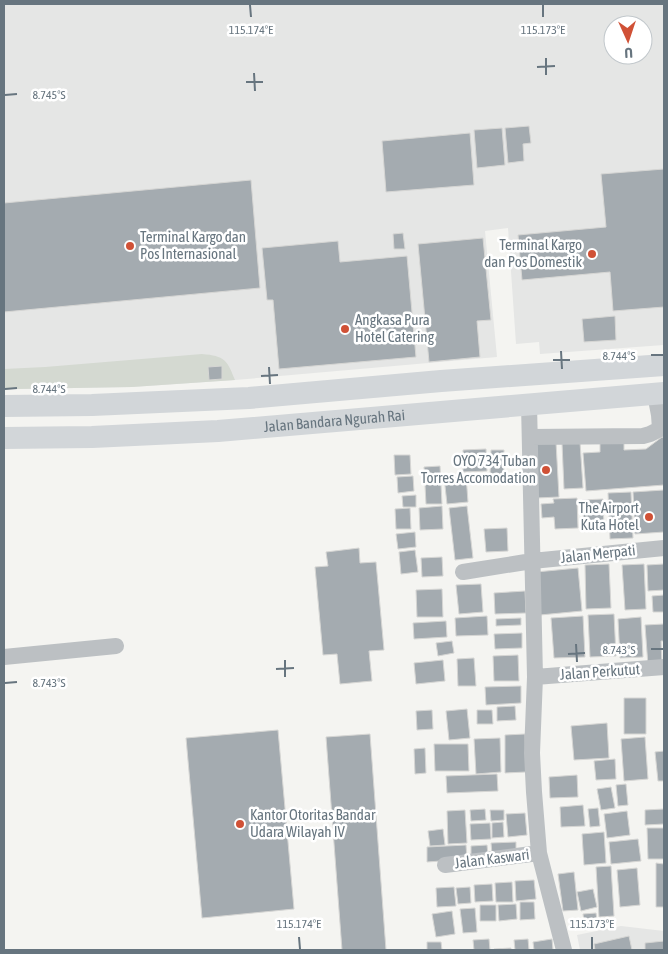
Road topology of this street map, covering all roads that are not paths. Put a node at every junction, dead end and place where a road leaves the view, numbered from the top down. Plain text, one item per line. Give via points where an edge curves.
1 (664, 364) edge
2 (660, 394) edge
3 (529, 404) junction
4 (4, 406) edge
5 (662, 428) edge
6 (4, 438) edge
7 (530, 438) junction
8 (664, 548) edge
9 (532, 561) junction
10 (463, 572) dead end
11 (116, 646) dead end
12 (4, 657) edge
13 (664, 667) edge
14 (535, 677) junction
15 (539, 853) junction
16 (445, 865) dead end
17 (564, 950) edge

1 - 4 street, Jalan Bandara Ngurah Rai via 249,398
2 - 3 street, Jalan Bandara Ngurah Rai
2 - 5 street
3 - 6 street, Jalan Bandara Ngurah Rai via 218,431
3 - 7 street
5 - 7 street via 643,436
7 - 9 street
8 - 9 street, Jalan Merpati
9 - 10 street, Jalan Merpati
9 - 14 street
11 - 12 street
13 - 14 street, Jalan Perkutut
14 - 15 street via 532,753
15 - 16 street, Jalan Kaswari
15 - 17 street

